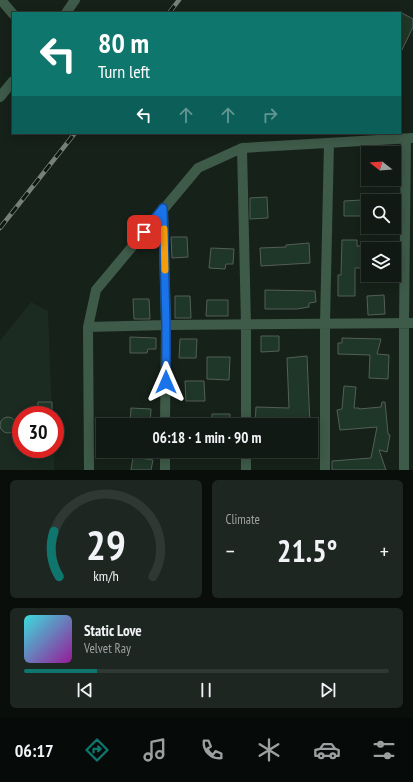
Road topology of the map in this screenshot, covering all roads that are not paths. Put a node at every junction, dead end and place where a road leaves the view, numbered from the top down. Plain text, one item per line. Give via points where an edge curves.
1 (1, 0) edge
2 (75, 0) edge
3 (67, 12) edge
4 (12, 13) edge
5 (12, 82) edge
6 (0, 97) edge
7 (410, 138) edge
8 (329, 143) junction
9 (242, 148) junction
10 (163, 208) junction
11 (325, 323) junction
12 (408, 324) edge
13 (166, 325) junction
14 (246, 325) junction
15 (88, 327) junction
16 (165, 418) edge
17 (246, 418) edge
18 (165, 458) edge
19 (246, 458) edge
20 (89, 470) edge
21 (165, 470) edge
22 (246, 470) edge
23 (325, 470) edge
24 (404, 470) edge

1 - 4 street
2 - 3 street
5 - 6 street
7 - 8 street
7 - 12 street
8 - 9 street
8 - 11 street
9 - 10 street via 198,168
9 - 14 street
10 - 13 street
10 - 15 street via 96,290
11 - 12 street
11 - 14 street
11 - 23 street
12 - 24 street
13 - 14 street
13 - 15 street
13 - 16 street
14 - 17 street
15 - 20 street
18 - 21 street
19 - 22 street

